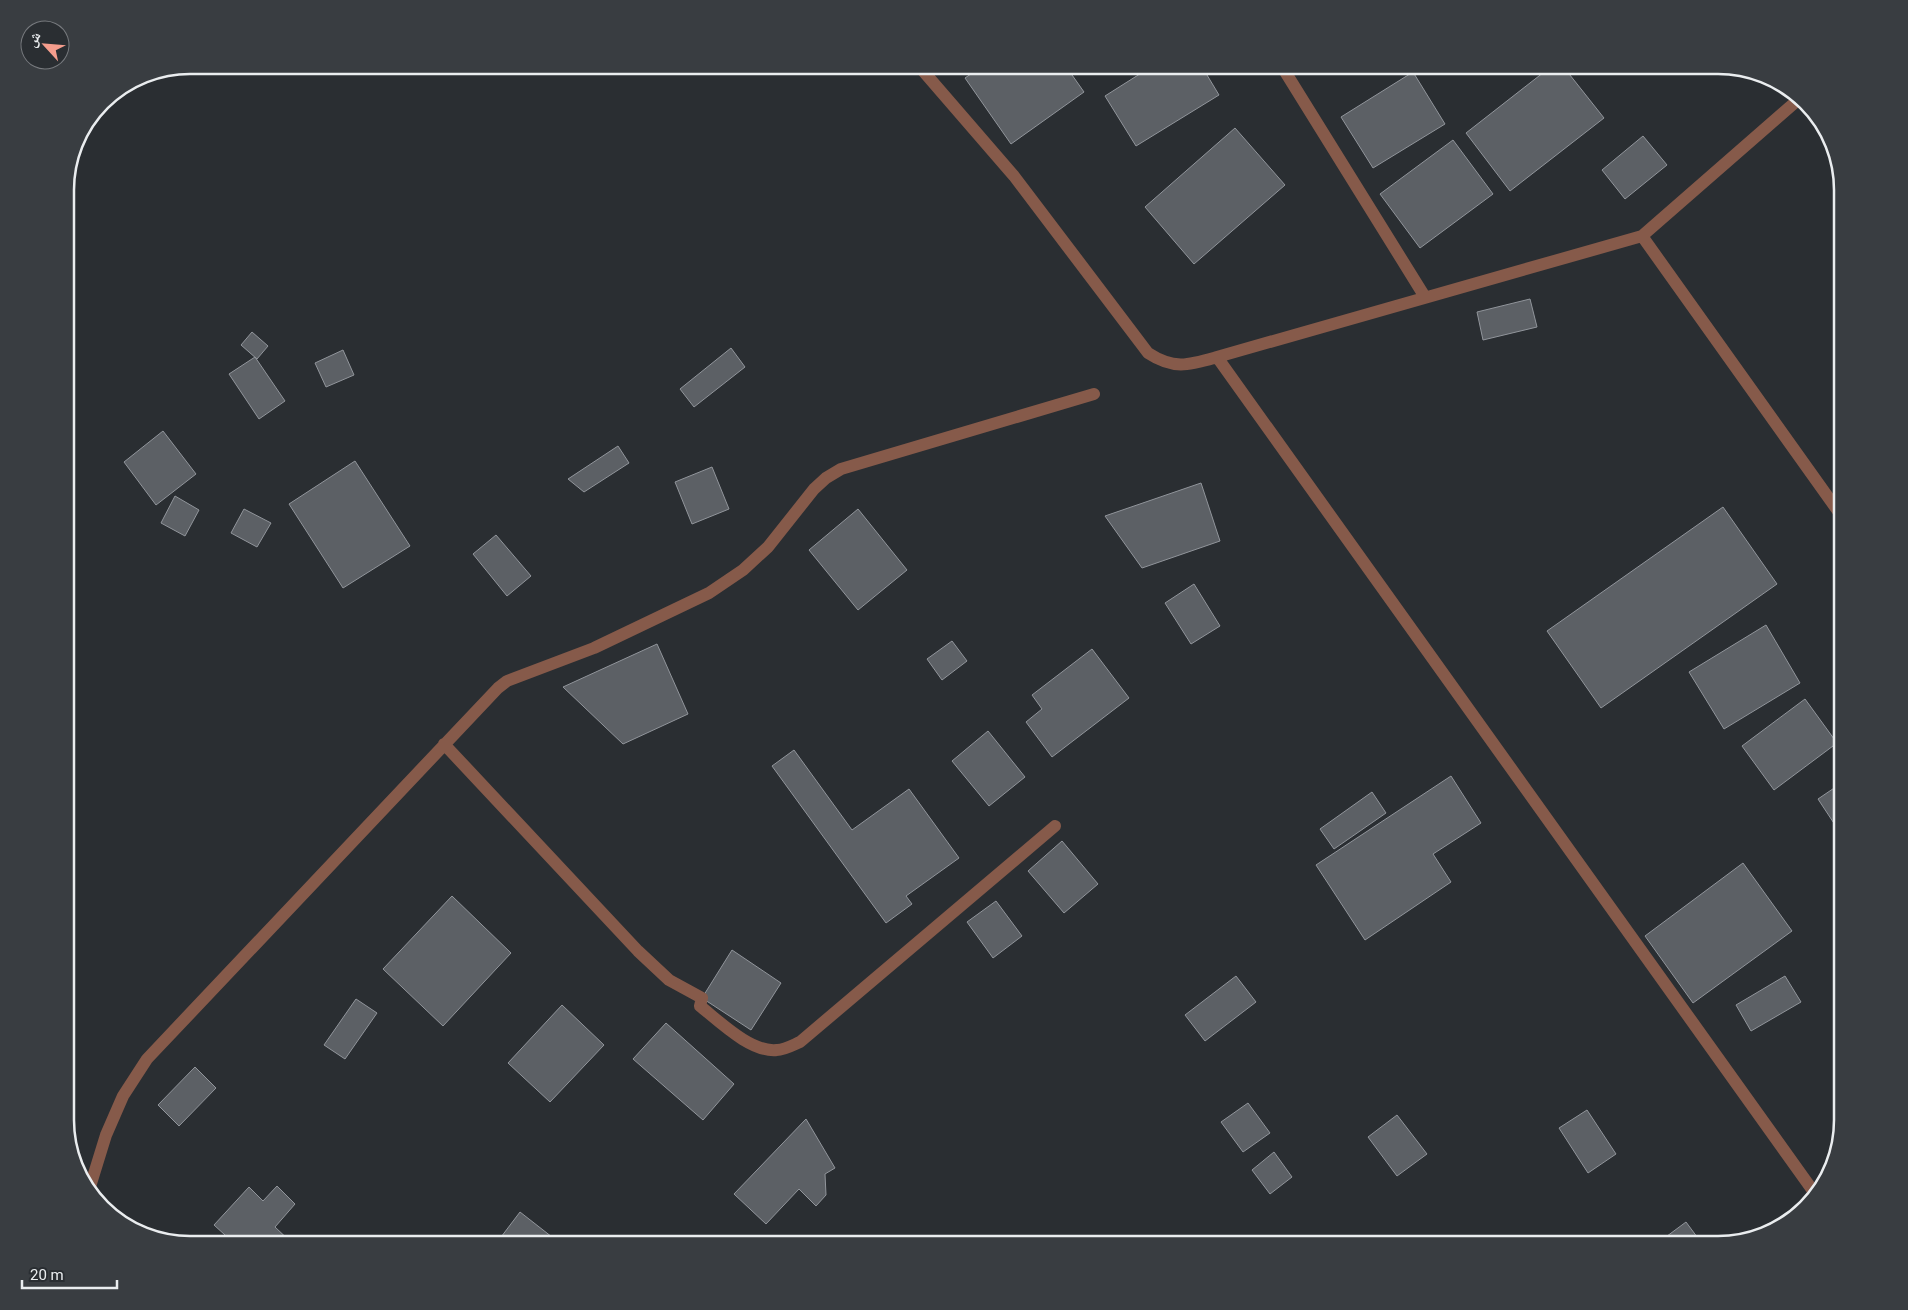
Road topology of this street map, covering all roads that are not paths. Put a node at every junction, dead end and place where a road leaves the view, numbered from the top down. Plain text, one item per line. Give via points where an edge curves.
1 (926, 74) edge
2 (1287, 74) edge
3 (1795, 103) edge
4 (1642, 236) junction
5 (1425, 297) junction
6 (1217, 357) junction
7 (1094, 394) dead end
8 (1834, 505) edge
9 (444, 744) junction
10 (1054, 826) dead end
11 (91, 1182) edge
12 (1812, 1189) edge

1 - 6 street via 1014,176 1148,353 1161,361 1188,365
2 - 5 street
3 - 4 street
4 - 5 street
4 - 8 street
5 - 6 street
6 - 12 street
7 - 9 street via 841,468 814,489 768,547 709,593 611,640 507,681
9 - 10 street via 668,980 702,998 700,1006 761,1049 778,1050 800,1042
9 - 11 street via 147,1059 123,1096 106,1134

